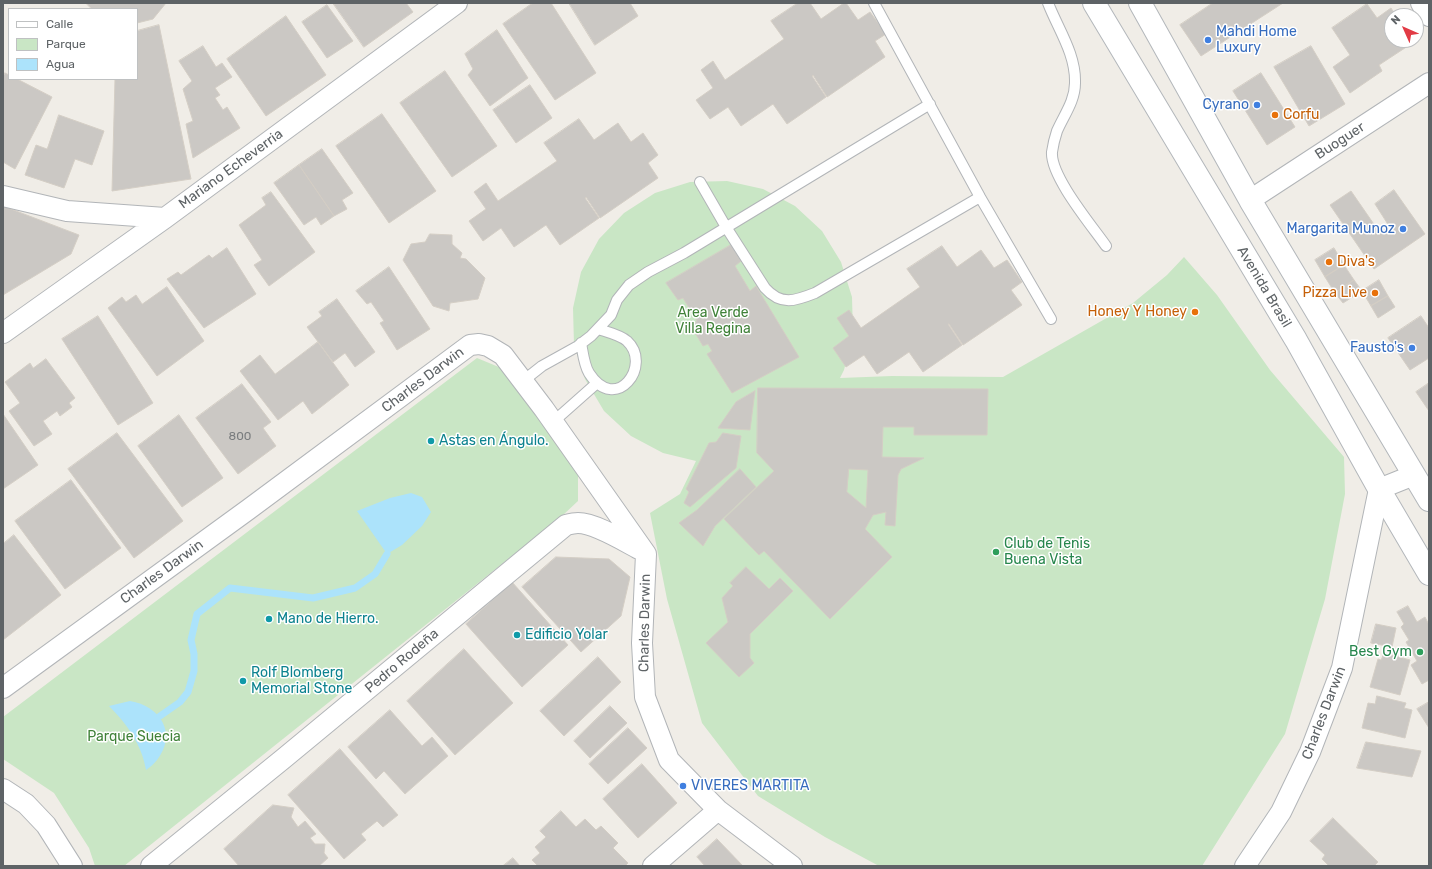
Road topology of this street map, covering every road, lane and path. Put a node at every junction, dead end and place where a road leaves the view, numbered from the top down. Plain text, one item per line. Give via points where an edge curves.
1 (457, 3) edge
2 (874, 3) edge
3 (1048, 3) edge
4 (1094, 3) edge
5 (1140, 3) edge
6 (1421, 3) edge
7 (1429, 16) edge
8 (1429, 83) edge
9 (930, 104) junction
10 (700, 182) dead end
11 (3, 196) edge
12 (980, 197) junction
13 (1250, 200) junction
14 (165, 218) junction
15 (726, 227) junction
16 (1106, 246) dead end
17 (1051, 318) dead end
18 (598, 329) junction
19 (3, 333) edge
20 (581, 344) junction
21 (523, 381) junction
22 (597, 383) junction
23 (553, 422) junction
24 (1414, 475) junction
25 (1379, 489) junction
26 (1429, 500) edge
27 (646, 554) junction
28 (1429, 574) edge
29 (3, 688) edge
30 (3, 789) edge
31 (718, 810) junction
32 (72, 866) edge
33 (151, 866) edge
34 (653, 866) edge
35 (792, 866) edge
36 (1245, 866) edge

1 - 14 street, Mariano Echeverria
2 - 9 lane
3 - 16 lane via 1074,63 1076,84 1052,153 1063,185
4 - 25 street, Avenida Brasil via 1296,340
5 - 13 street
6 - 7 street
8 - 13 street, Buoguer
9 - 12 lane
9 - 15 lane
10 - 15 lane
11 - 14 street via 67,211
12 - 15 lane via 815,292 803,298 790,300 781,300 768,291
12 - 17 lane
13 - 24 street
14 - 19 street, Mariano Echeverria
15 - 18 lane via 629,285 617,300 611,315
18 - 20 lane
18 - 22 lane via 627,341 633,350 636,364 632,377 625,386 615,390
20 - 21 lane via 542,366
20 - 22 lane via 588,372
21 - 23 street, Charles Darwin
21 - 29 street, Charles Darwin via 503,355 488,346 470,345 249,510
22 - 23 lane
23 - 27 street, Charles Darwin
24 - 25 street
24 - 26 street
25 - 28 street, Avenida Brasil
25 - 36 street, Charles Darwin via 1342,668 1310,752 1281,812
27 - 31 street, Charles Darwin via 642,643 645,697 669,760
27 - 33 street, Pedro Rodeña via 595,527 580,523 566,525
30 - 32 street via 26,804 46,825
31 - 34 street
31 - 35 street, Charles Darwin

